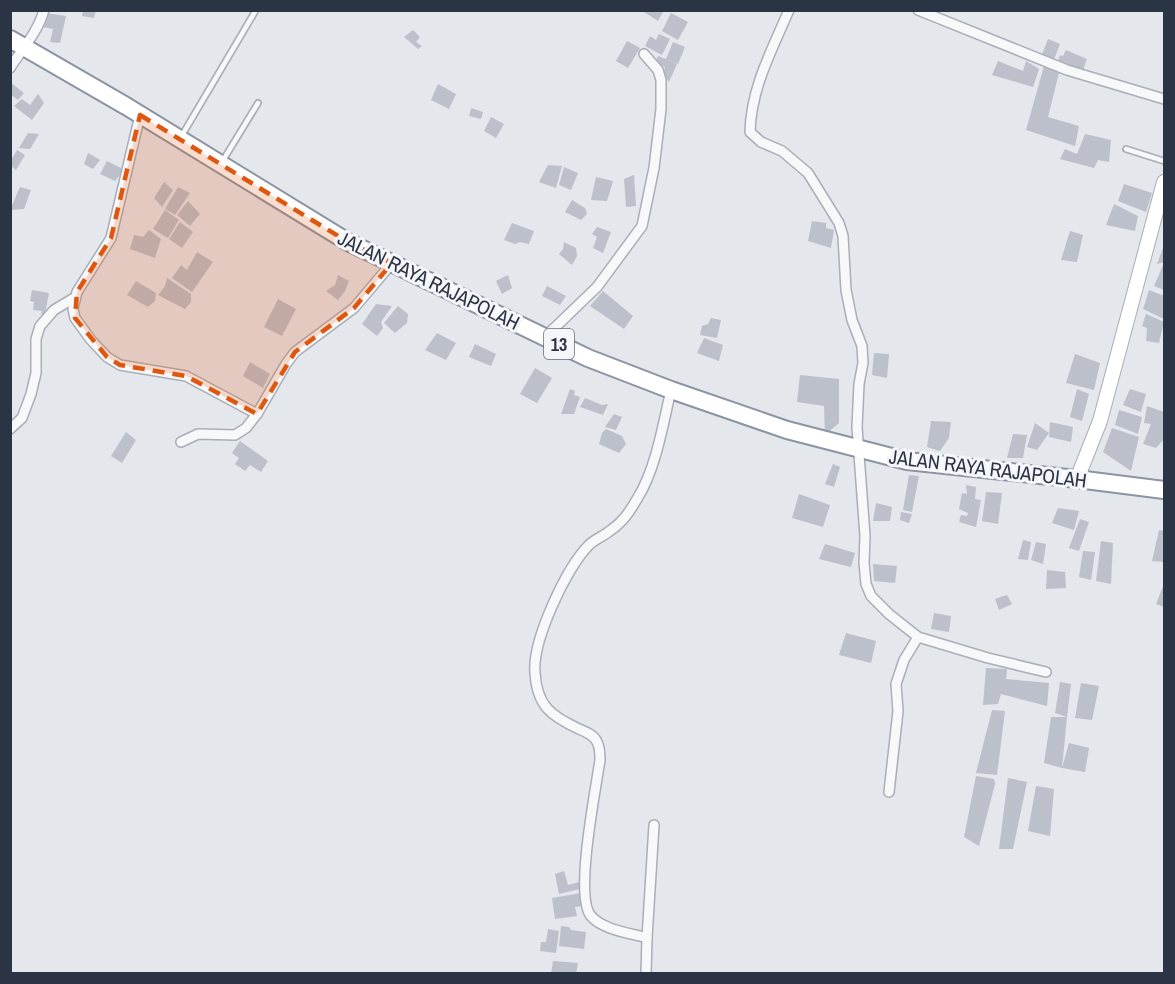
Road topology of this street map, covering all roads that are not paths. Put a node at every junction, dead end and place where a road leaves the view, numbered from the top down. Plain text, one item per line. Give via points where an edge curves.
1 (44, 10) edge
2 (256, 10) edge
3 (789, 10) edge
4 (918, 10) edge
5 (17, 43) edge
6 (644, 54) dead end
7 (10, 68) edge
8 (1164, 99) edge
9 (258, 103) dead end
10 (140, 115) junction
11 (180, 139) junction
12 (1126, 149) dead end
13 (1164, 161) edge
14 (220, 164) junction
15 (1164, 182) edge
16 (392, 263) junction
17 (74, 298) junction
18 (545, 338) junction
19 (671, 390) junction
20 (257, 414) junction
21 (10, 429) edge
22 (181, 442) dead end
23 (858, 449) junction
24 (1077, 478) junction
25 (1164, 490) edge
26 (918, 637) junction
27 (1046, 672) dead end
28 (889, 792) dead end
29 (654, 825) dead end
30 (647, 938) junction
31 (646, 974) edge

1 - 5 street via 33,35
2 - 11 lane
3 - 23 street via 765,62 750,117 750,132 808,173 839,223 845,249 846,290 862,346
4 - 8 street via 1067,70
5 - 7 street
5 - 10 highway, JALAN RAYA RAJAPOLAH / 13
6 - 18 street via 658,70 661,109 642,226 597,287
9 - 14 lane
10 - 11 highway, JALAN RAYA RAJAPOLAH / 13
10 - 17 street via 111,238
11 - 14 highway, JALAN RAYA RAJAPOLAH / 13
12 - 13 lane
14 - 16 highway, JALAN RAYA RAJAPOLAH / 13 via 348,242
15 - 24 main road via 1100,421
16 - 18 highway, JALAN RAYA RAJAPOLAH / 13
16 - 20 street via 354,308 295,352
17 - 20 street via 75,318 107,357 120,365 186,376
17 - 21 street via 54,310 40,326 31,394 22,418
18 - 19 highway, JALAN RAYA RAJAPOLAH / 13
19 - 23 highway, JALAN RAYA RAJAPOLAH / 13 via 787,430
19 - 30 street via 649,474 639,496 624,519 579,555 542,631 535,656 537,690 543,706 554,717 597,740 600,748 585,863 585,906 592,918 601,923
20 - 22 street via 236,435 198,434
23 - 24 highway, JALAN RAYA RAJAPOLAH / 13 via 907,461
23 - 26 street via 866,584 871,596
24 - 25 highway, JALAN RAYA RAJAPOLAH / 13
26 - 27 street
26 - 28 street via 896,684 898,711
29 - 30 street
30 - 31 street

